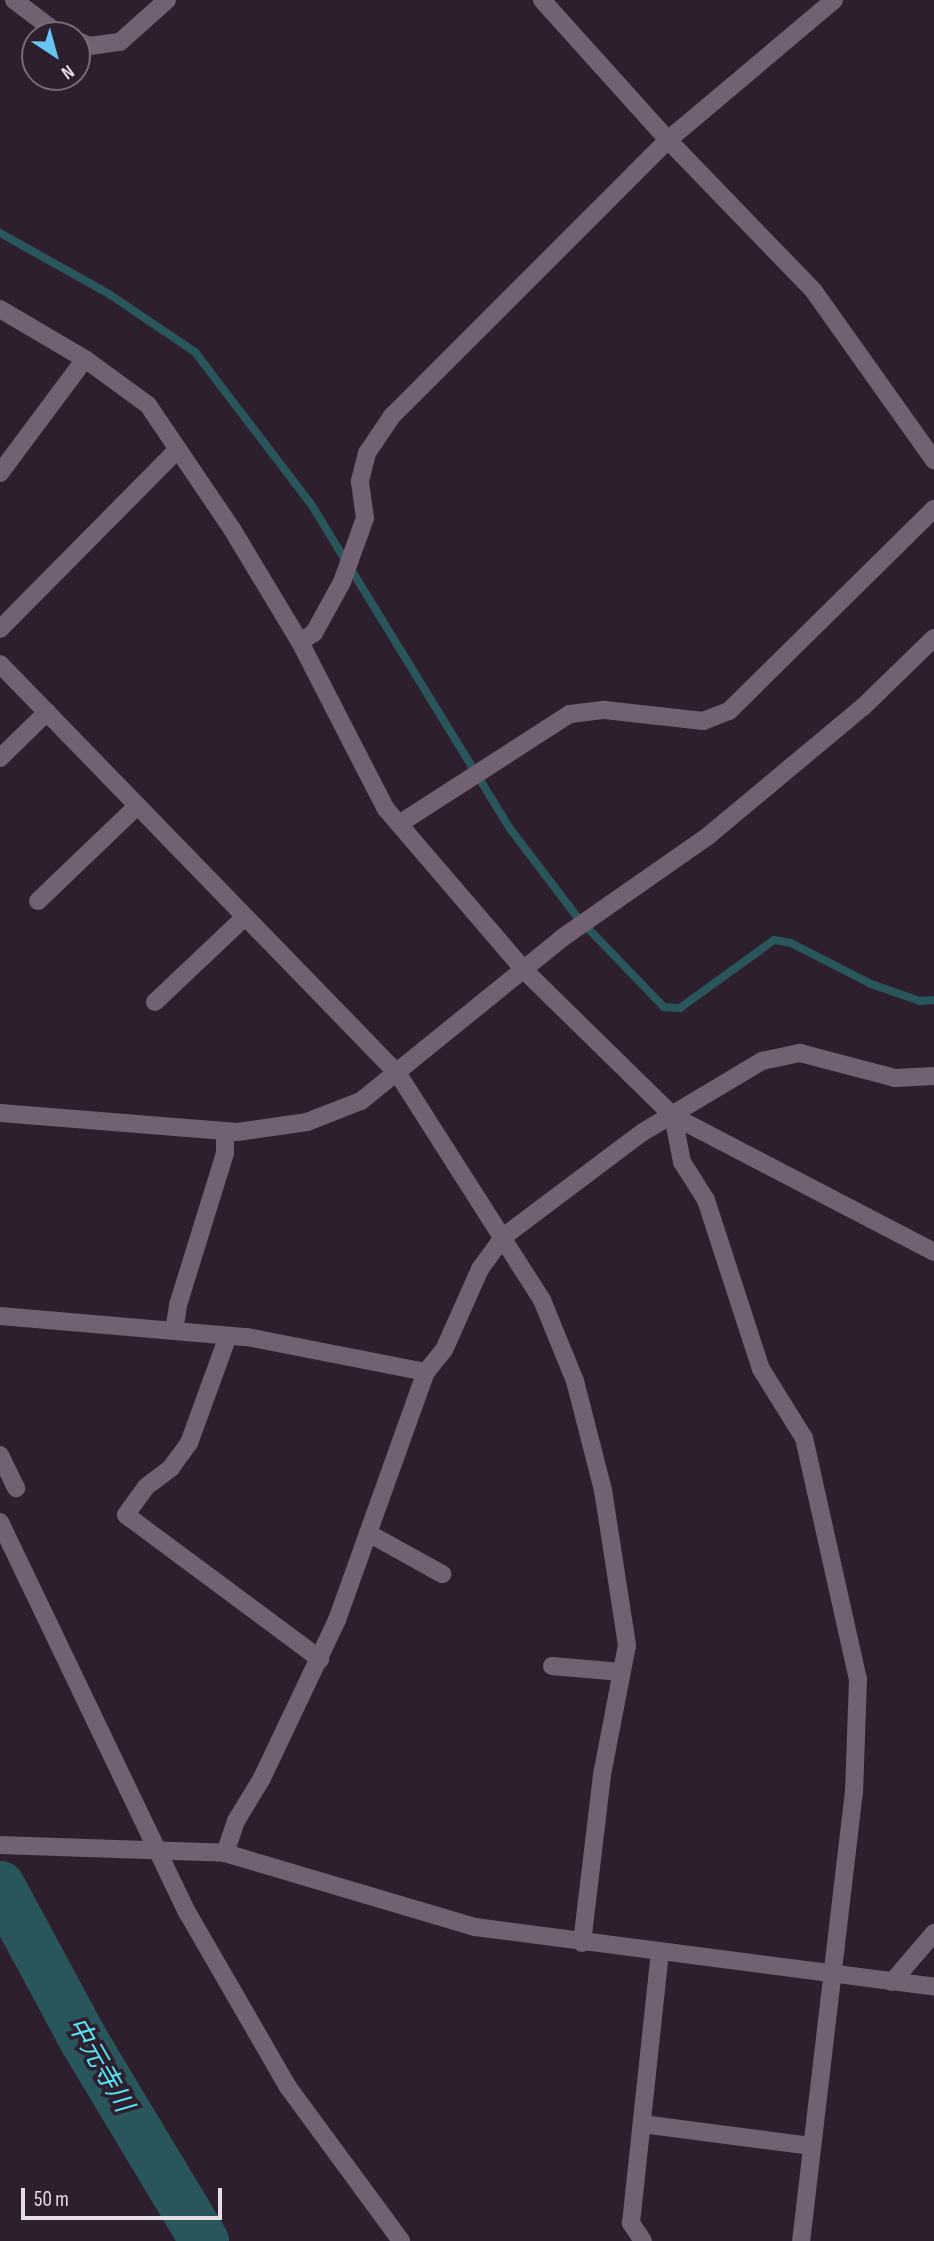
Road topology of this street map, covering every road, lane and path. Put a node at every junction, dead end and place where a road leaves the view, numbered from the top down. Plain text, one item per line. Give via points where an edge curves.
1 (14, 0) edge
2 (167, 0) edge
3 (542, 0) edge
4 (834, 0) edge
5 (42, 21) edge
6 (91, 46) edge
7 (668, 140) junction
8 (0, 309) edge
9 (85, 359) junction
10 (178, 449) junction
11 (934, 460) edge
12 (0, 473) edge
13 (934, 509) edge
14 (0, 629) edge
15 (934, 638) edge
16 (300, 642) junction
17 (0, 664) edge
18 (47, 712) junction
19 (0, 758) edge
20 (137, 806) junction
21 (399, 824) junction
22 (38, 901) dead end
23 (245, 916) junction
24 (525, 971) junction
25 (155, 1002) dead end
26 (398, 1074) junction
27 (934, 1076) edge
28 (0, 1113) edge
29 (673, 1116) junction
30 (225, 1131) junction
31 (503, 1237) junction
32 (934, 1252) edge
33 (0, 1316) edge
34 (174, 1331) junction
35 (228, 1336) junction
36 (426, 1372) junction
37 (0, 1455) edge
38 (16, 1488) dead end
39 (0, 1522) edge
40 (369, 1533) junction
41 (442, 1574) dead end
42 (320, 1658) junction
43 (552, 1666) dead end
44 (622, 1672) junction
45 (0, 1845) edge
46 (148, 1851) junction
47 (225, 1853) junction
48 (934, 1933) edge
49 (582, 1943) junction
50 (660, 1952) junction
51 (830, 1972) junction
52 (892, 1982) junction
53 (934, 1987) edge
54 (642, 2124) junction
55 (811, 2147) junction
56 (401, 2241) edge
57 (643, 2241) edge
58 (801, 2241) edge

1 - 5 street
2 - 6 street via 120,42
3 - 7 street
4 - 7 street
7 - 11 street via 813,290
7 - 16 street via 391,416 367,453 360,481 365,518 342,582 314,633
8 - 9 street
9 - 10 street via 148,405
9 - 12 street
10 - 14 street
10 - 16 street
13 - 21 street via 729,712 703,721 605,710 570,714
15 - 24 street via 863,708 708,836 562,938
16 - 21 street via 386,809
17 - 18 street
18 - 19 street
18 - 20 street
20 - 22 street
20 - 23 street
21 - 24 street
23 - 25 street
23 - 26 street
24 - 26 street
24 - 29 street
26 - 30 street via 361,1101 307,1122
26 - 31 street
27 - 29 street via 895,1078 800,1054 762,1060
28 - 30 street
29 - 31 street via 643,1132
29 - 32 street
29 - 51 street via 682,1161 706,1200 761,1369 804,1438 858,1679 854,1791
30 - 34 street via 225,1153
31 - 36 street via 480,1269 444,1350
31 - 44 street via 542,1300 575,1381 603,1490 619,1589 627,1645
33 - 34 street
34 - 35 street
35 - 36 street via 375,1359
35 - 42 street via 189,1443 126,1515
36 - 40 street
37 - 38 street
39 - 46 street
40 - 41 street
40 - 42 street
42 - 47 street via 236,1821
43 - 44 street
44 - 49 street via 602,1774
45 - 46 street
46 - 47 street
46 - 56 street via 289,2087
47 - 49 street via 475,1927
48 - 52 street
49 - 50 street
50 - 51 street
50 - 54 street
51 - 52 street
51 - 55 street
52 - 53 street
54 - 55 street
54 - 57 street via 631,2223
55 - 58 street

